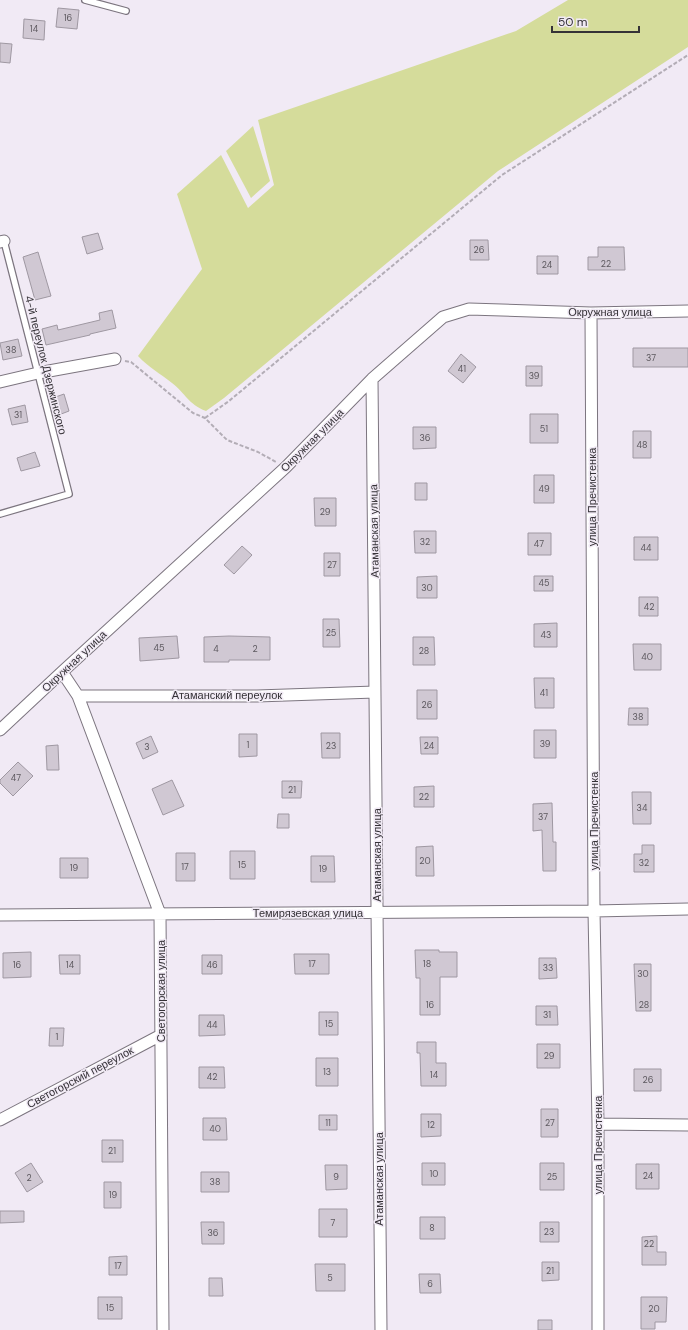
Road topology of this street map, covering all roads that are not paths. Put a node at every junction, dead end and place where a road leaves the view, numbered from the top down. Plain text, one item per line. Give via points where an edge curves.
1 (85, 0) edge
2 (126, 11) dead end
3 (2, 241) edge
4 (688, 311) edge
5 (591, 313) junction
6 (115, 359) road end
7 (38, 373) junction
8 (372, 379) junction
9 (0, 382) edge
10 (0, 514) edge
11 (62, 672) junction
12 (375, 692) junction
13 (78, 696) junction
14 (0, 730) edge
15 (688, 909) edge
16 (594, 911) junction
17 (377, 912) junction
18 (160, 914) junction
19 (0, 915) edge
20 (161, 1035) junction
21 (0, 1120) edge
22 (598, 1124) junction
23 (688, 1125) edge
24 (163, 1330) edge
25 (381, 1330) edge
26 (598, 1330) edge

1 - 2 lane
3 - 7 lane, 4-й переулок Дзержинского
4 - 5 street, Окружная улица
5 - 8 street, Окружная улица via 469,309 443,317
5 - 16 street, улица Пречистенка
6 - 7 street
7 - 9 street
7 - 10 lane, 4-й переулок Дзержинского via 69,494
8 - 11 street, Окружная улица via 286,467
8 - 12 street, Атаманская улица
11 - 13 street, Светогорская улица
11 - 14 street, Окружная улица
12 - 13 street, Атаманский переулок via 256,696
12 - 17 street, Атаманская улица
13 - 18 street, Светогорская улица
15 - 16 street, Темирязевская улица
16 - 17 street, Темирязевская улица
16 - 22 street, улица Пречистенка
17 - 18 street, Темирязевская улица
17 - 25 street, Атаманская улица
18 - 19 street, Темирязевская улица
18 - 20 street, Светогорская улица
20 - 21 street, Светогорский переулок
20 - 24 street, Светогорская улица
22 - 23 street
22 - 26 street, улица Пречистенка

